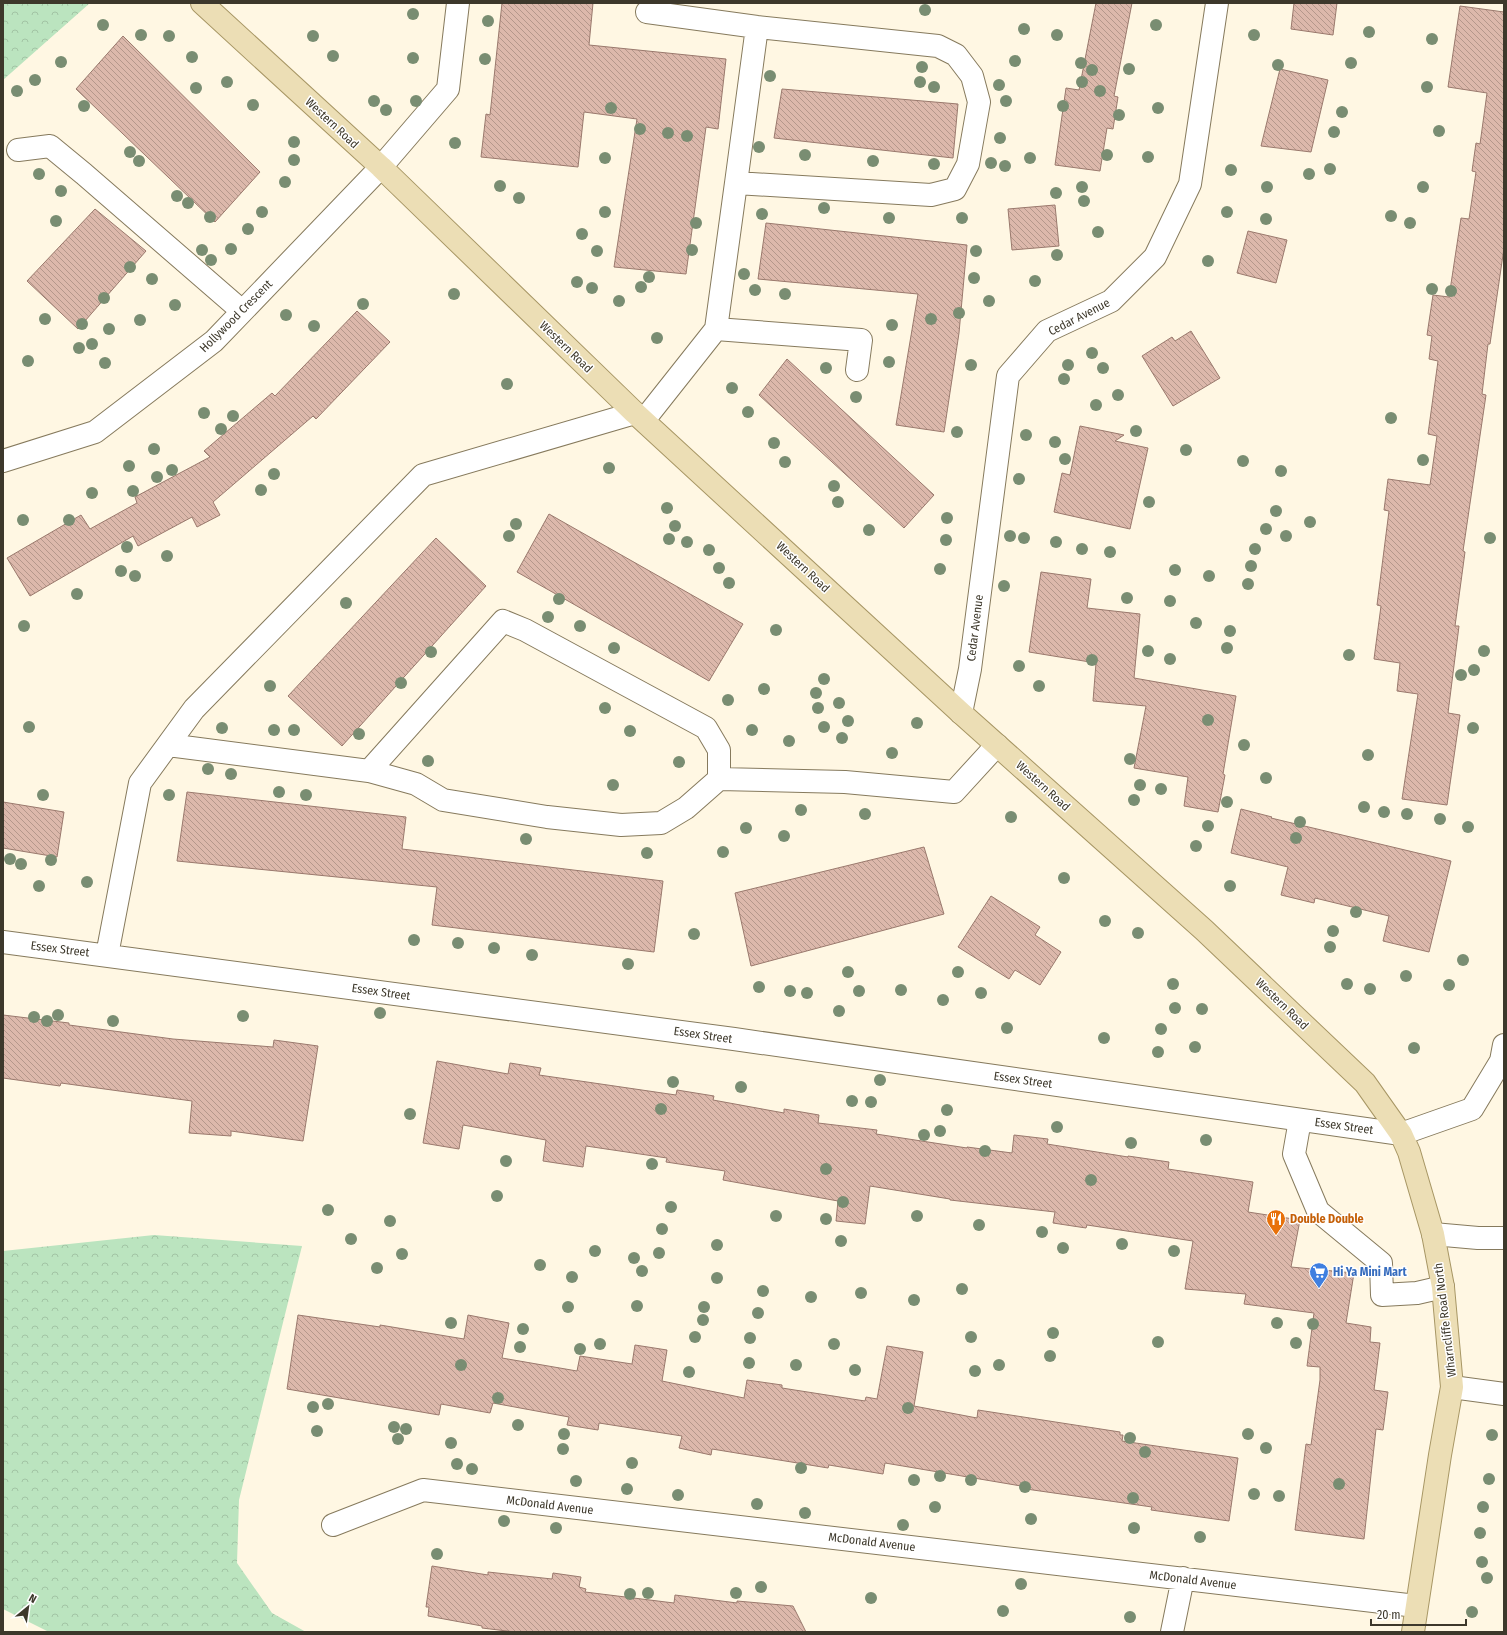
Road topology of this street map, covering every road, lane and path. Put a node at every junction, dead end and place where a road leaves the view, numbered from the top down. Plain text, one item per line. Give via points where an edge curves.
1 (202, 3) edge
2 (458, 3) edge
3 (1217, 3) edge
4 (647, 12) dead end
5 (757, 27) junction
6 (18, 150) dead end
7 (381, 167) junction
8 (736, 183) junction
9 (242, 311) junction
10 (716, 329) junction
11 (857, 370) dead end
12 (639, 416) junction
13 (3, 461) edge
14 (961, 713) junction
15 (168, 745) junction
16 (997, 745) junction
17 (369, 771) junction
18 (719, 779) junction
19 (3, 942) edge
20 (107, 955) junction
21 (1504, 1045) edge
22 (1300, 1120) junction
23 (1401, 1134) junction
24 (1433, 1234) junction
25 (1504, 1238) edge
26 (1444, 1287) junction
27 (1452, 1387) junction
28 (1504, 1394) edge
29 (333, 1525) dead end
30 (1183, 1578) junction
31 (1416, 1606) junction
32 (1172, 1632) edge
33 (1413, 1632) edge

1 - 7 main road, Western Road
2 - 7 street, Hollywood Crescent via 448,90
3 - 14 street, Cedar Avenue via 1190,184 1154,257 1111,301 1047,331 1008,376 970,669
4 - 5 street
5 - 8 street
5 - 8 street via 938,46 956,55 972,76 979,102 968,164 955,189 931,195
6 - 9 street via 50,146
7 - 9 street, Hollywood Crescent
7 - 12 main road, Western Road
8 - 10 street
9 - 13 street, Hollywood Crescent via 214,341 95,432
10 - 11 street via 861,340
10 - 12 street
12 - 14 main road, Western Road
12 - 15 street via 423,475 194,709
14 - 16 main road, Western Road
15 - 17 street
15 - 20 street via 140,783
16 - 18 street via 954,792 845,782
16 - 23 main road, Western Road via 1204,930 1365,1083
17 - 18 street via 416,784 443,800 547,817 620,824 661,823 686,808
17 - 18 street via 503,621 532,634 706,728 720,750
19 - 20 street, Essex Street
20 - 22 street, Essex Street via 727,1038
21 - 23 street via 1501,1061 1472,1109
22 - 23 street, Essex Street
22 - 26 street via 1294,1154 1318,1211 1381,1263 1382,1295 1417,1293
23 - 24 main road, Wharncliffe Road North via 1409,1152
24 - 25 street
24 - 26 main road, Wharncliffe Road North
26 - 27 main road, Wharncliffe Road North
27 - 28 street
27 - 31 main road, Wharncliffe Road North
29 - 30 street, McDonald Avenue via 423,1490
30 - 31 street, McDonald Avenue
30 - 32 street
31 - 33 main road, Wharncliffe Road North

